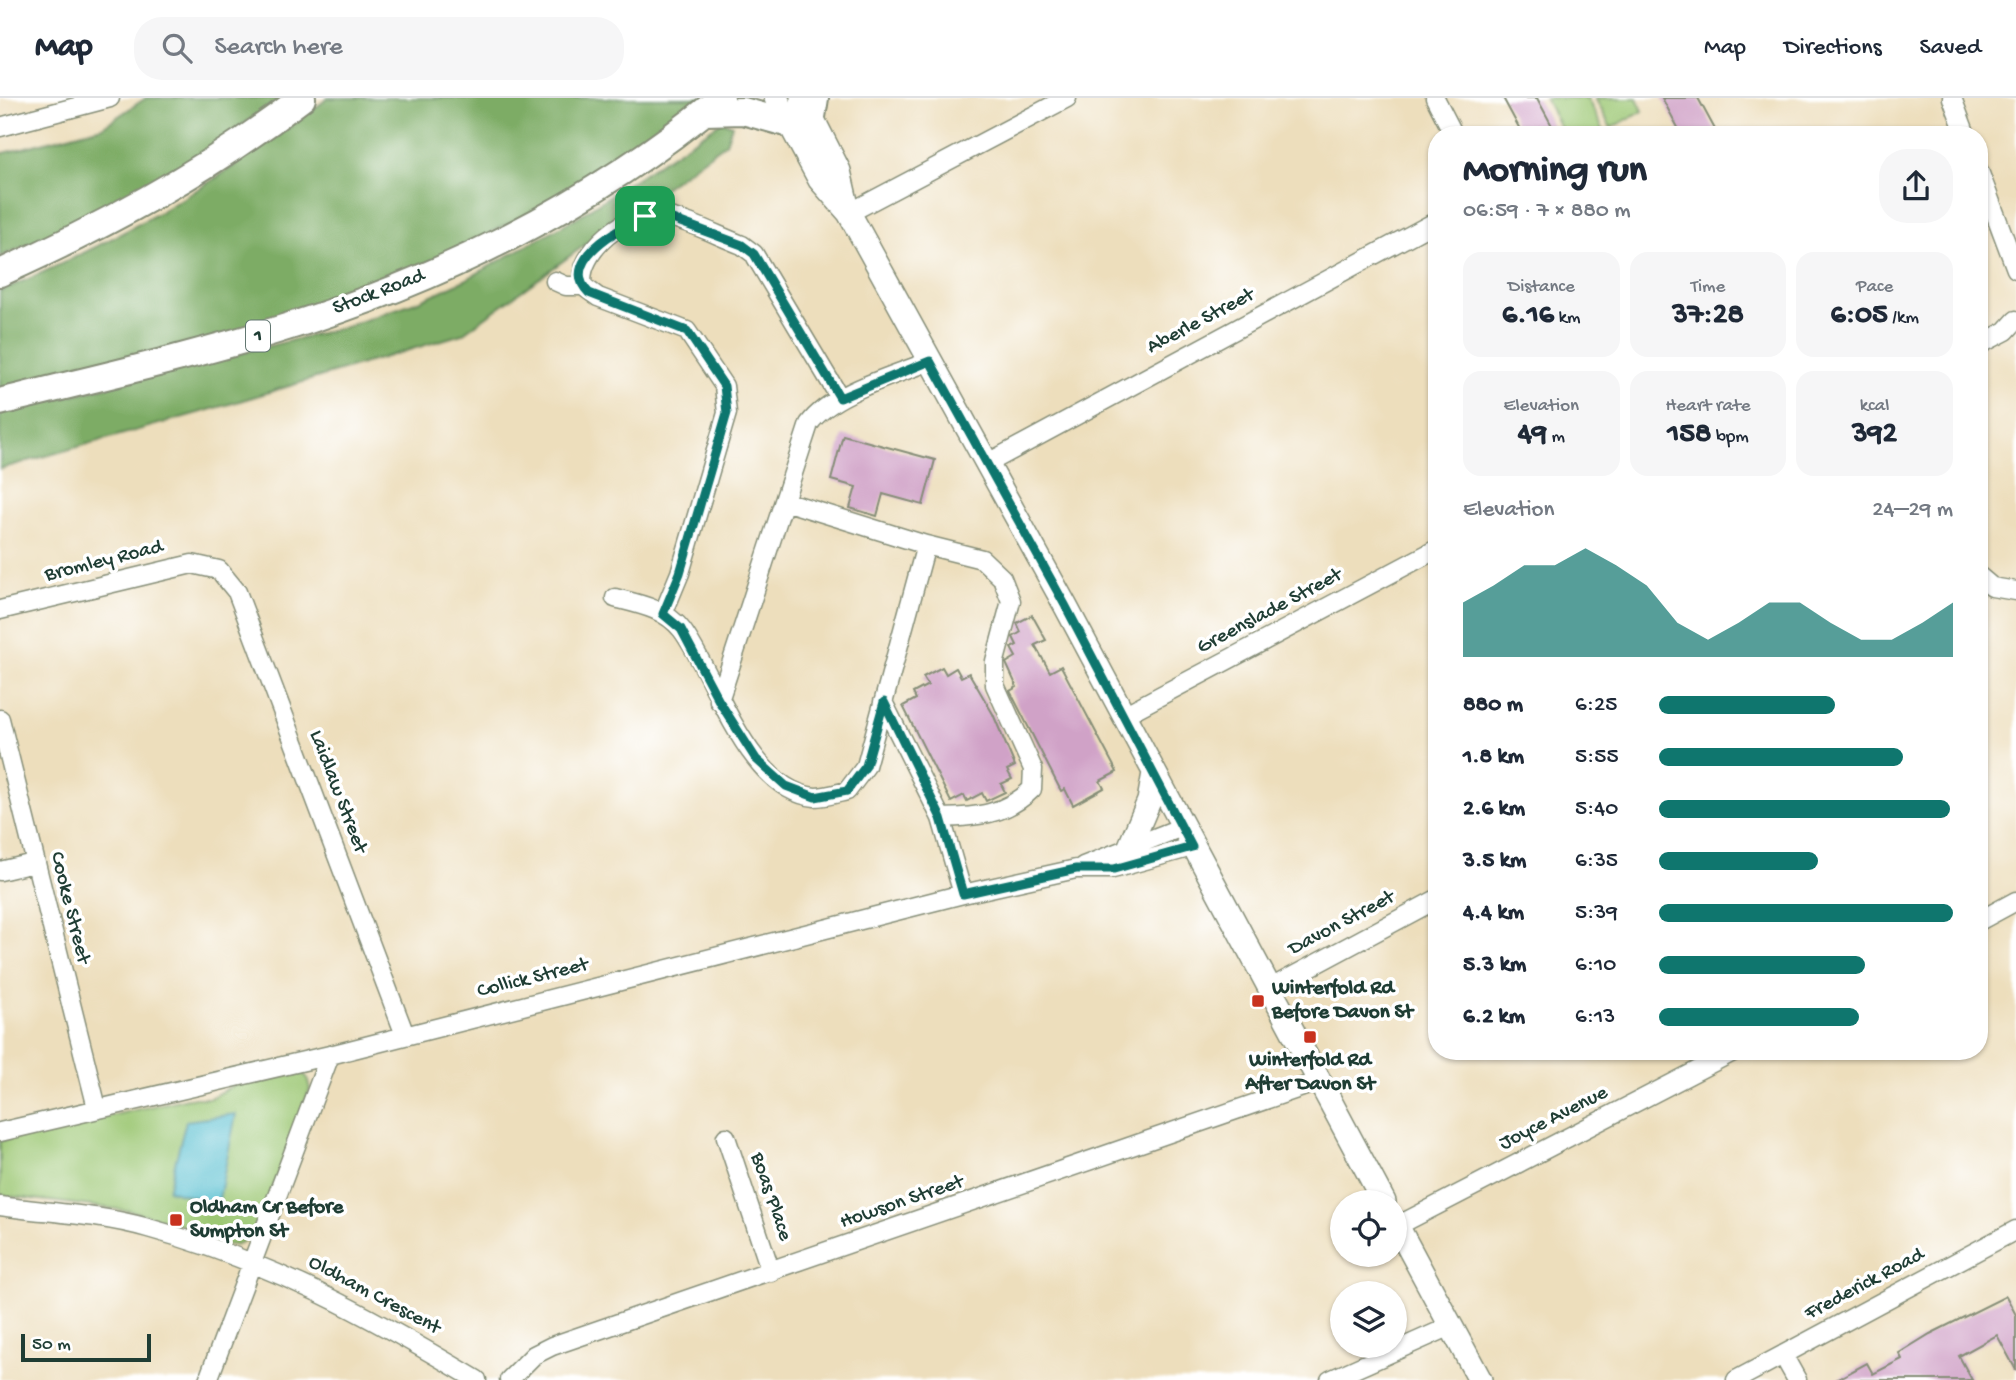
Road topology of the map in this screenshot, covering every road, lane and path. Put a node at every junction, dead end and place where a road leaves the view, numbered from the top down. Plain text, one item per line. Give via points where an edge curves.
1 (110, 98) edge
2 (302, 98) edge
3 (776, 98) edge
4 (1067, 98) edge
5 (1435, 98) edge
6 (1952, 98) edge
7 (712, 105) edge
8 (804, 109) edge
9 (1449, 126) edge
10 (1963, 126) edge
11 (0, 127) edge
12 (1988, 195) edge
13 (849, 213) junction
14 (1428, 226) edge
15 (2016, 269) edge
16 (0, 273) edge
17 (555, 281) dead end
18 (583, 286) junction
19 (2016, 320) edge
20 (1988, 340) edge
21 (930, 361) junction
22 (840, 398) junction
23 (0, 402) edge
24 (988, 463) junction
25 (784, 501) junction
26 (926, 545) junction
27 (1428, 554) edge
28 (219, 570) joint
29 (1988, 584) edge
30 (2016, 592) edge
31 (615, 598) dead end
32 (0, 610) edge
33 (663, 614) junction
34 (719, 701) junction
35 (884, 702) junction
36 (1124, 715) junction
37 (0, 719) edge
38 (1154, 773) junction
39 (941, 818) junction
40 (1187, 837) junction
41 (1130, 846) junction
42 (34, 863) junction
43 (1076, 869) junction
44 (0, 871) edge
45 (963, 894) junction
46 (2016, 901) edge
47 (1428, 904) edge
48 (1988, 917) edge
49 (1269, 989) junction
50 (405, 1035) junction
51 (330, 1055) junction
52 (1717, 1060) edge
53 (1320, 1081) junction
54 (97, 1108) junction
55 (0, 1132) edge
56 (726, 1137) dead end
57 (1378, 1190) edge
58 (0, 1206) edge
59 (1407, 1218) edge
60 (2016, 1230) edge
61 (1407, 1244) edge
62 (252, 1264) junction
63 (771, 1272) junction
64 (1451, 1326) junction
65 (1783, 1355) junction
66 (208, 1380) edge
67 (477, 1380) edge
68 (509, 1380) edge
69 (1330, 1380) edge
70 (1480, 1380) edge
71 (1736, 1380) edge
72 (1797, 1380) edge

1 - 11 street
2 - 16 highway via 137,207
3 - 8 main road
4 - 13 street
5 - 9 street
6 - 10 street
7 - 8 highway via 743,111
7 - 23 highway, Stock Road / 1 via 641,158 555,212 408,283 257,336
8 - 13 main road via 820,180
12 - 15 street
13 - 21 main road
14 - 24 street, Aberle Street
17 - 18 street
18 - 22 street via 582,269 590,252 645,216 659,214 742,245 754,254
18 - 33 street via 598,297 687,331 728,399 680,573
19 - 20 street
21 - 22 street
21 - 24 main road
22 - 25 street via 808,424
24 - 36 main road
25 - 26 street
25 - 34 street
26 - 35 street
26 - 39 street via 982,559 1002,578 1011,601 995,660 995,685 1033,769 1032,789 1017,804 980,817
27 - 36 street, Greenslade Street
28 - 32 street, Bromley Road via 192,564
28 - 50 street, Laidlaw Street via 237,592
29 - 30 street
31 - 33 street
33 - 34 street via 681,629
34 - 35 street via 756,759 786,786 815,797 847,791 866,766
35 - 39 street
36 - 38 main road
37 - 42 street, Cooke Street
38 - 40 main road
38 - 41 main road via 1149,801
39 - 45 street
40 - 41 street, Collick Street
40 - 43 street, Collick Street via 1114,869
40 - 49 main road
41 - 43 street, Collick Street
42 - 44 street
42 - 54 street, Cooke Street
43 - 45 street, Collick Street
45 - 50 street, Collick Street
46 - 48 street
47 - 49 street, Davon Street
49 - 53 main road
50 - 51 street, Collick Street
51 - 54 street, Collick Street
51 - 62 street
52 - 59 street, Joyce Avenue
53 - 57 main road
53 - 63 street, Howson Street
54 - 55 street, Collick Street
56 - 63 street, Boas Place
58 - 62 street, Oldham Crescent via 86,1214 149,1228
60 - 65 street, Frederick Road
61 - 64 main road
62 - 66 street
62 - 67 street, Oldham Crescent via 336,1298
63 - 68 street, Howson Street via 552,1346 534,1355
64 - 69 street
64 - 70 main road
65 - 71 street, Frederick Road
65 - 72 street

